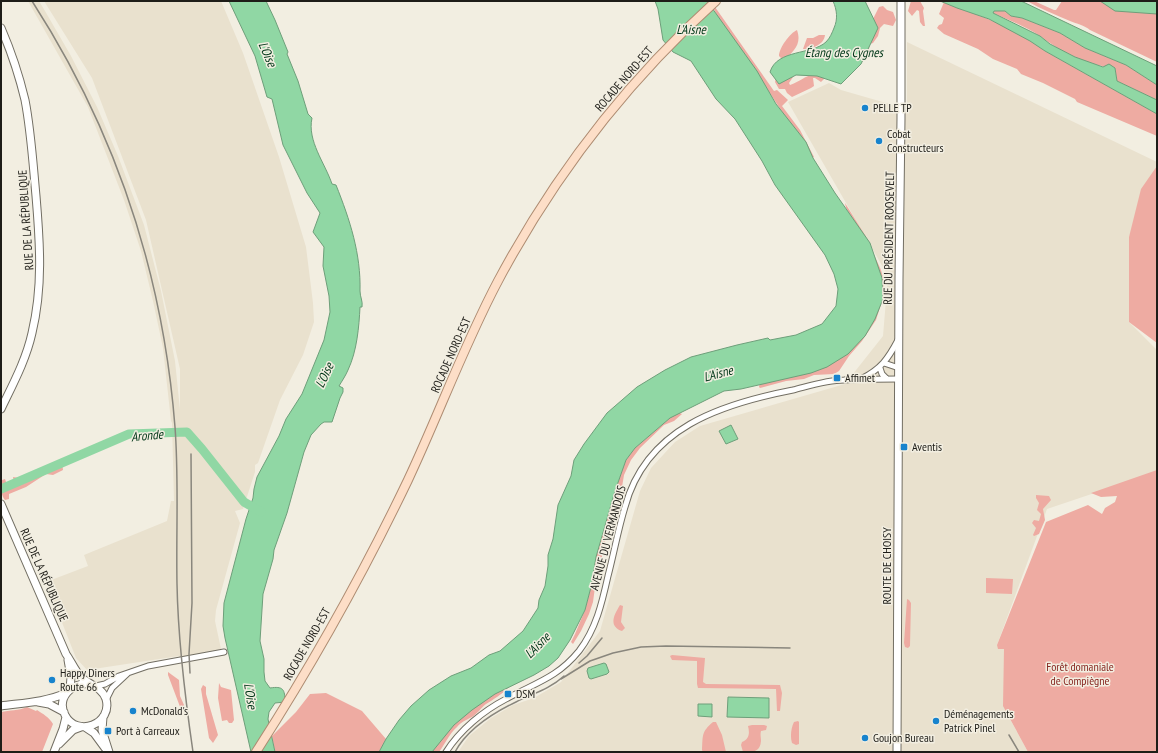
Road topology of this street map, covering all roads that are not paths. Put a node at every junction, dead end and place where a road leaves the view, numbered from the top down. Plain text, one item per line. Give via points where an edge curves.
1 (716, 1) edge
2 (901, 1) edge
3 (1, 28) edge
4 (899, 338) junction
5 (884, 363) junction
6 (880, 368) junction
7 (899, 368) junction
8 (887, 379) junction
9 (858, 380) junction
10 (899, 380) junction
11 (1, 408) edge
12 (1, 504) edge
13 (224, 652) dead end
14 (66, 654) junction
15 (131, 671) junction
16 (92, 685) junction
17 (68, 691) junction
18 (106, 700) junction
19 (34, 702) junction
20 (1, 706) edge
21 (65, 714) junction
22 (103, 717) junction
23 (83, 727) junction
24 (55, 750) edge
25 (108, 752) edge
26 (256, 752) edge
27 (446, 752) edge
28 (897, 752) edge

1 - 26 main road, ROCADE NORD-EST via 649,66 616,104 571,162 520,242 485,309 432,428 375,545 319,648
2 - 4 main road, RUE DU PRÉSIDENT ROOSEVELT
3 - 11 main road, RUE DE LA RÉPUBLIQUE via 25,100 40,241 39,292 32,333 18,374
4 - 5 street
4 - 7 main road, RUE DU PRÉSIDENT ROOSEVELT
5 - 6 street
5 - 7 street
6 - 8 street
6 - 9 street
7 - 10 main road, RUE DU PRÉSIDENT ROOSEVELT
8 - 9 street, AVENUE DU VERMANDOIS
8 - 10 street, AVENUE DU VERMANDOIS
9 - 27 street, AVENUE DU VERMANDOIS via 842,380 746,400 719,409 675,432 660,444 633,483 624,508 600,612 592,631 579,650 555,674 483,714 461,732
10 - 28 main road, ROUTE DE CHOISY
12 - 14 main road, RUE DE LA RÉPUBLIQUE
13 - 15 street
14 - 16 main road, RUE DE LA RÉPUBLIQUE via 80,676
14 - 17 main road, RUE DE LA RÉPUBLIQUE via 71,677
15 - 16 street via 105,684
15 - 18 street via 112,688
16 - 17 main road via 78,684
16 - 18 main road via 103,693
17 - 19 main road via 56,697
17 - 21 main road via 63,702
18 - 22 main road
19 - 20 main road
19 - 21 main road via 49,704
21 - 23 main road via 75,725
21 - 24 main road via 64,726
22 - 23 main road via 95,724
22 - 25 main road via 102,730
23 - 24 main road via 74,730
23 - 25 main road via 94,733

